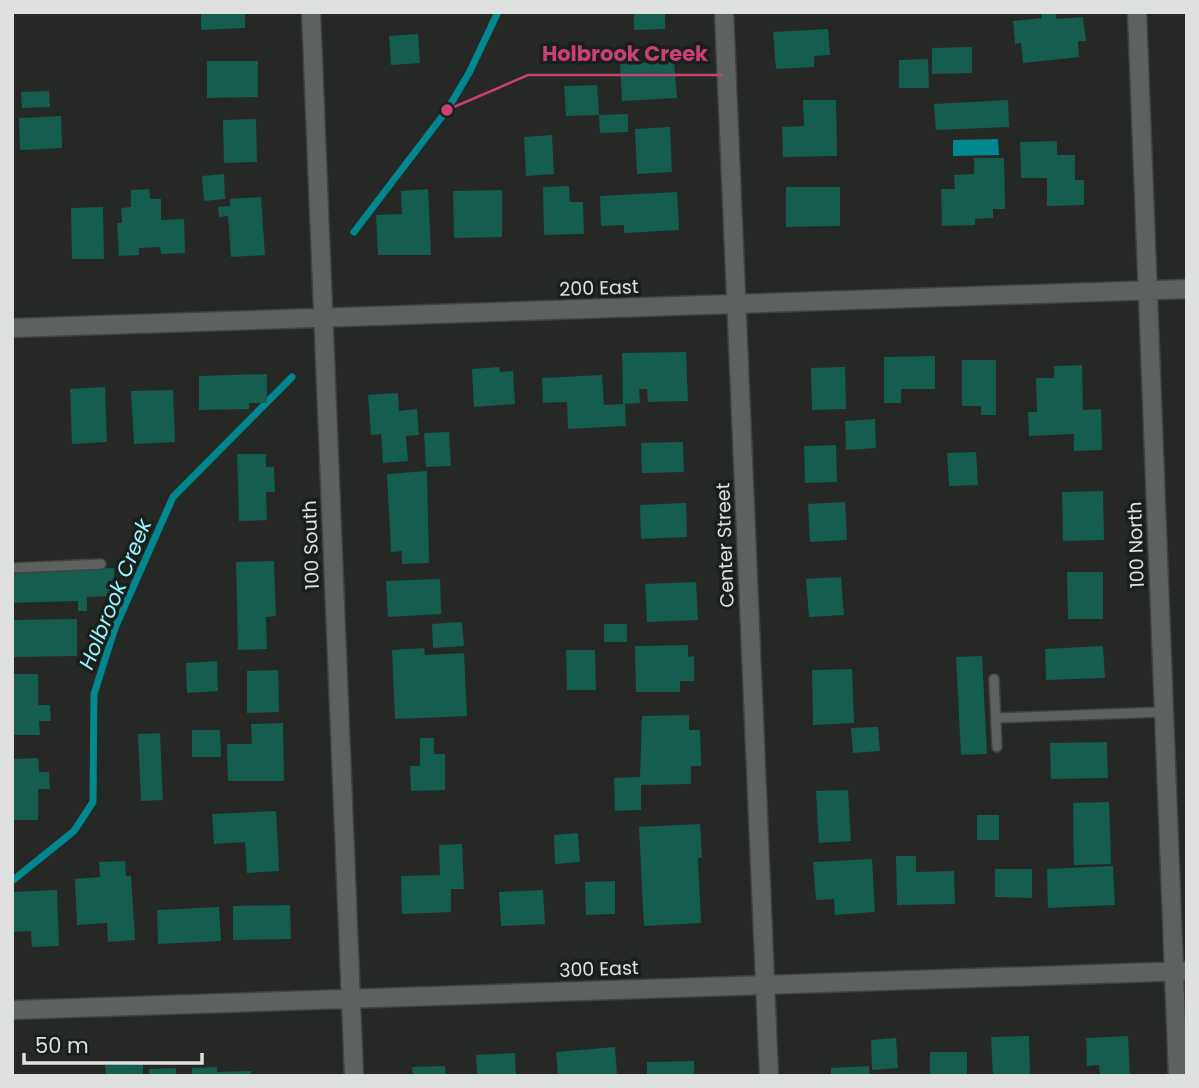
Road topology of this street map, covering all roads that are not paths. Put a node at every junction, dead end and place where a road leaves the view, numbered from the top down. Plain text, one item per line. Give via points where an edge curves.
1 (311, 12) edge
2 (724, 12) edge
3 (1137, 12) edge
4 (1187, 289) edge
5 (1148, 290) junction
6 (736, 304) junction
7 (323, 318) junction
8 (12, 328) edge
9 (101, 564) dead end
10 (12, 568) edge
11 (994, 678) dead end
12 (1164, 712) junction
13 (996, 718) junction
14 (997, 747) dead end
15 (1180, 971) edge
16 (765, 985) junction
17 (351, 999) junction
18 (12, 1010) edge
19 (354, 1076) edge
20 (769, 1076) edge
21 (1178, 1076) edge

1 - 7 street, 100 South
2 - 6 street, Center Street
3 - 5 street, 100 North
4 - 5 street, 200 East
5 - 6 street, 200 East
5 - 12 street, 100 North
6 - 7 street, 200 East
6 - 16 street, Center Street
7 - 8 street, 200 East
7 - 17 street, 100 South
9 - 10 lane
11 - 13 lane
12 - 13 lane
12 - 15 street, 100 North
13 - 14 lane
15 - 16 street, 300 East
15 - 21 street, 100 North
16 - 17 street, 300 East
16 - 20 street, Center Street
17 - 18 street, 300 East
17 - 19 street, 100 South

